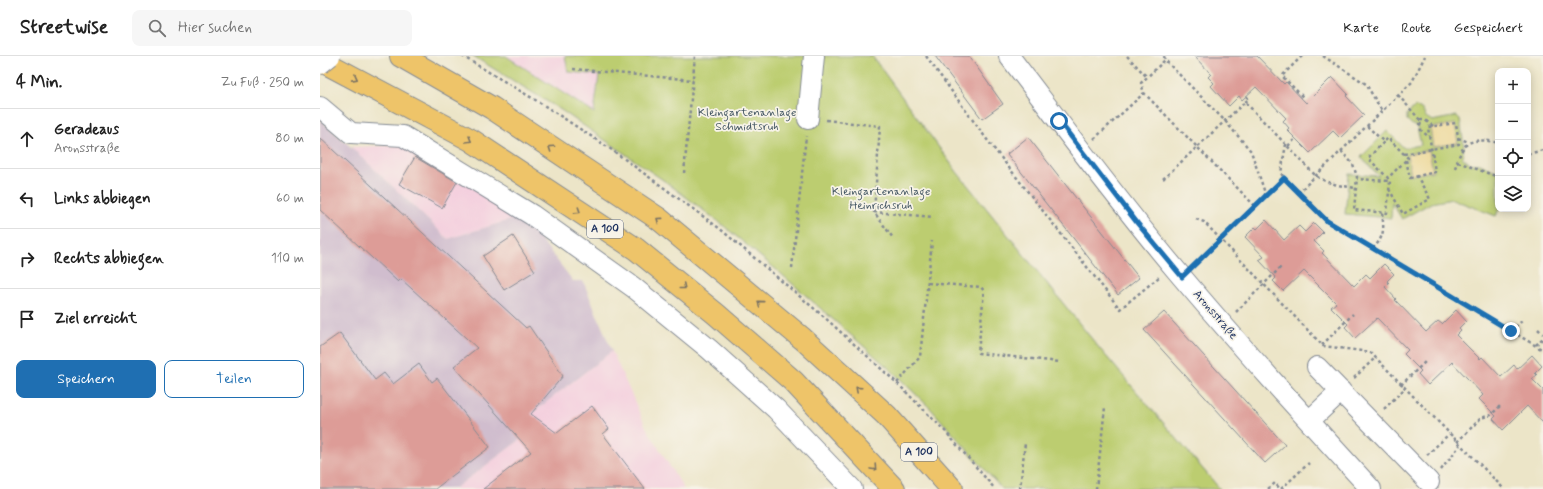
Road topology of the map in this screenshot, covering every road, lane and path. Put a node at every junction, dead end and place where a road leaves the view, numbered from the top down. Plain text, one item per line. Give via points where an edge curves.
1 (330, 56) edge
2 (401, 56) edge
3 (462, 56) edge
4 (695, 56) edge
5 (814, 56) edge
6 (926, 56) edge
7 (1010, 56) edge
8 (1127, 56) edge
9 (1164, 56) edge
10 (1302, 56) edge
11 (1323, 56) edge
12 (1425, 56) edge
13 (320, 60) edge
14 (1165, 60) junction
15 (320, 64) edge
16 (573, 69) dead end
17 (1147, 77) junction
18 (693, 80) junction
19 (1144, 93) junction
20 (1398, 95) junction
21 (1246, 96) dead end
22 (1304, 98) dead end
23 (1245, 102) junction
24 (320, 108) edge
25 (1382, 111) junction
26 (808, 119) junction
27 (1420, 120) junction
28 (1225, 121) junction
29 (1367, 126) junction
30 (1433, 127) junction
31 (1430, 138) junction
32 (1458, 138) junction
33 (1295, 139) dead end
34 (1093, 141) dead end
35 (1384, 142) junction
36 (1470, 142) junction
37 (1495, 142) edge
38 (1287, 145) junction
39 (1197, 147) junction
40 (1431, 148) junction
41 (1543, 150) edge
42 (1341, 151) junction
43 (1531, 153) edge
44 (1404, 154) junction
45 (1406, 160) junction
46 (1458, 162) junction
47 (1455, 168) dead end
48 (684, 173) dead end
49 (1316, 176) junction
50 (1417, 176) junction
51 (1495, 176) edge
52 (1284, 178) junction
53 (1357, 178) junction
54 (1388, 178) junction
55 (1163, 179) dead end
56 (1390, 181) junction
57 (1356, 188) junction
58 (1389, 189) junction
59 (1298, 193) junction
60 (1266, 196) junction
61 (1255, 206) junction
62 (874, 212) junction
63 (1382, 212) junction
64 (933, 217) dead end
65 (1196, 219) dead end
66 (893, 238) dead end
67 (1221, 240) junction
68 (932, 241) dead end
69 (1373, 249) junction
70 (792, 268) dead end
71 (1281, 268) dead end
72 (1177, 271) junction
73 (928, 283) junction
74 (1264, 284) junction
75 (1235, 313) dead end
76 (1353, 314) dead end
77 (1524, 319) dead end
78 (1538, 329) dead end
79 (1511, 331) junction
80 (1543, 334) edge
81 (1543, 338) edge
82 (1322, 344) junction
83 (1536, 345) junction
84 (1543, 350) edge
85 (1376, 358) junction
86 (1426, 361) dead end
87 (1060, 362) dead end
88 (1317, 367) dead end
89 (897, 383) junction
90 (1401, 384) junction
91 (1405, 388) junction
92 (1341, 391) junction
93 (1501, 405) dead end
94 (1105, 407) dead end
95 (1309, 421) junction
96 (1371, 422) junction
97 (1449, 434) junction
98 (1457, 442) junction
99 (1025, 443) dead end
100 (1460, 445) junction
101 (1309, 463) dead end
102 (1415, 467) junction
103 (1444, 467) dead end
104 (1429, 482) dead end
105 (852, 489) edge
106 (894, 489) edge
107 (952, 489) edge
108 (995, 489) edge
109 (1020, 489) edge
110 (1096, 489) edge
111 (1268, 489) edge
112 (1280, 489) edge
113 (1371, 489) edge
114 (1504, 489) edge

1 - 15 street, bridge
107 -> 2 highway, A 100 via 886,415 803,339 659,219 492,108
3 - 89 path via 612,150 719,228
4 - 18 path
5 - 26 street
6 - 72 path via 988,141 1120,309 1150,285
7 - 72 street, Aronsstraße via 1100,176
8 - 17 path
9 - 14 path
10 - 22 path via 1282,76
11 - 25 path via 1366,84
12 - 20 path via 1412,82
13 -> 106 highway, A 100 via 471,140 636,249 793,381
14 - 17 path
14 - 28 path
16 - 18 path
17 - 19 path via 1141,83
18 - 48 path
19 - 34 path
19 - 39 path
20 - 25 path
20 - 27 path
21 - 23 path via 1249,99
23 - 28 path
23 - 38 path
24 - 105 street via 350,133 403,136 532,215 633,287 710,349 776,409
25 - 29 path
26 - 62 path via 880,126
26 - 70 path
27 - 30 path via 1427,121
27 - 31 path via 1421,130
28 - 39 path
28 - 60 path via 1252,152
29 - 35 path
29 - 42 path
30 - 31 path via 1428,128
30 - 32 path via 1456,123
31 - 40 path
32 - 36 path
32 - 40 path via 1459,144
33 - 38 path
35 - 44 path via 1388,138
35 - 54 path via 1368,158
36 - 37 path via 1486,140
36 - 46 path via 1462,149
38 - 49 path
38 - 52 path via 1281,173
39 - 55 path
39 - 61 path
40 - 44 path
40 - 50 path via 1435,172
41 - 43 path
42 - 49 path
42 - 53 path via 1353,164
44 - 45 path via 1408,158
45 - 50 path via 1410,178
45 - 54 path
46 - 47 path
46 - 51 path
49 - 57 path via 1339,186
49 - 59 path
50 - 58 path via 1430,199 1403,214
52 - 59 path
52 - 60 path
53 - 56 path
53 - 57 path
54 - 56 path
56 - 58 path
57 - 63 path via 1354,210
58 - 63 path via 1387,213
59 - 69 path via 1327,221
60 - 61 path
61 - 67 path
62 - 64 path
62 - 66 path
63 - 69 path via 1384,227 1381,239
65 - 67 path via 1204,222
67 - 72 path
67 - 74 path
68 - 73 path
69 - 79 path
71 - 74 path
72 - 95 street, Aronsstraße
73 - 87 path via 981,288 984,291 978,353
73 - 89 path via 920,357
74 - 75 path
74 - 82 path
76 - 82 path
77 - 79 path
78 - 80 path
79 - 83 path
81 - 83 path
82 - 85 path via 1370,352
83 - 84 path
85 - 90 path
85 - 92 path
86 - 90 path
88 - 92 street
89 - 108 path
90 - 91 path
91 - 96 path
91 - 97 path
92 - 95 street
92 - 96 street
93 - 98 path via 1492,415 1481,418
94 - 110 path
95 - 113 street, Aronsstraße
96 - 102 street
97 - 98 path
97 - 102 path
98 - 100 path
99 - 109 path
100 - 103 path
100 - 114 path
101 - 112 path
102 - 104 street
111 - 112 path via 1275,483

